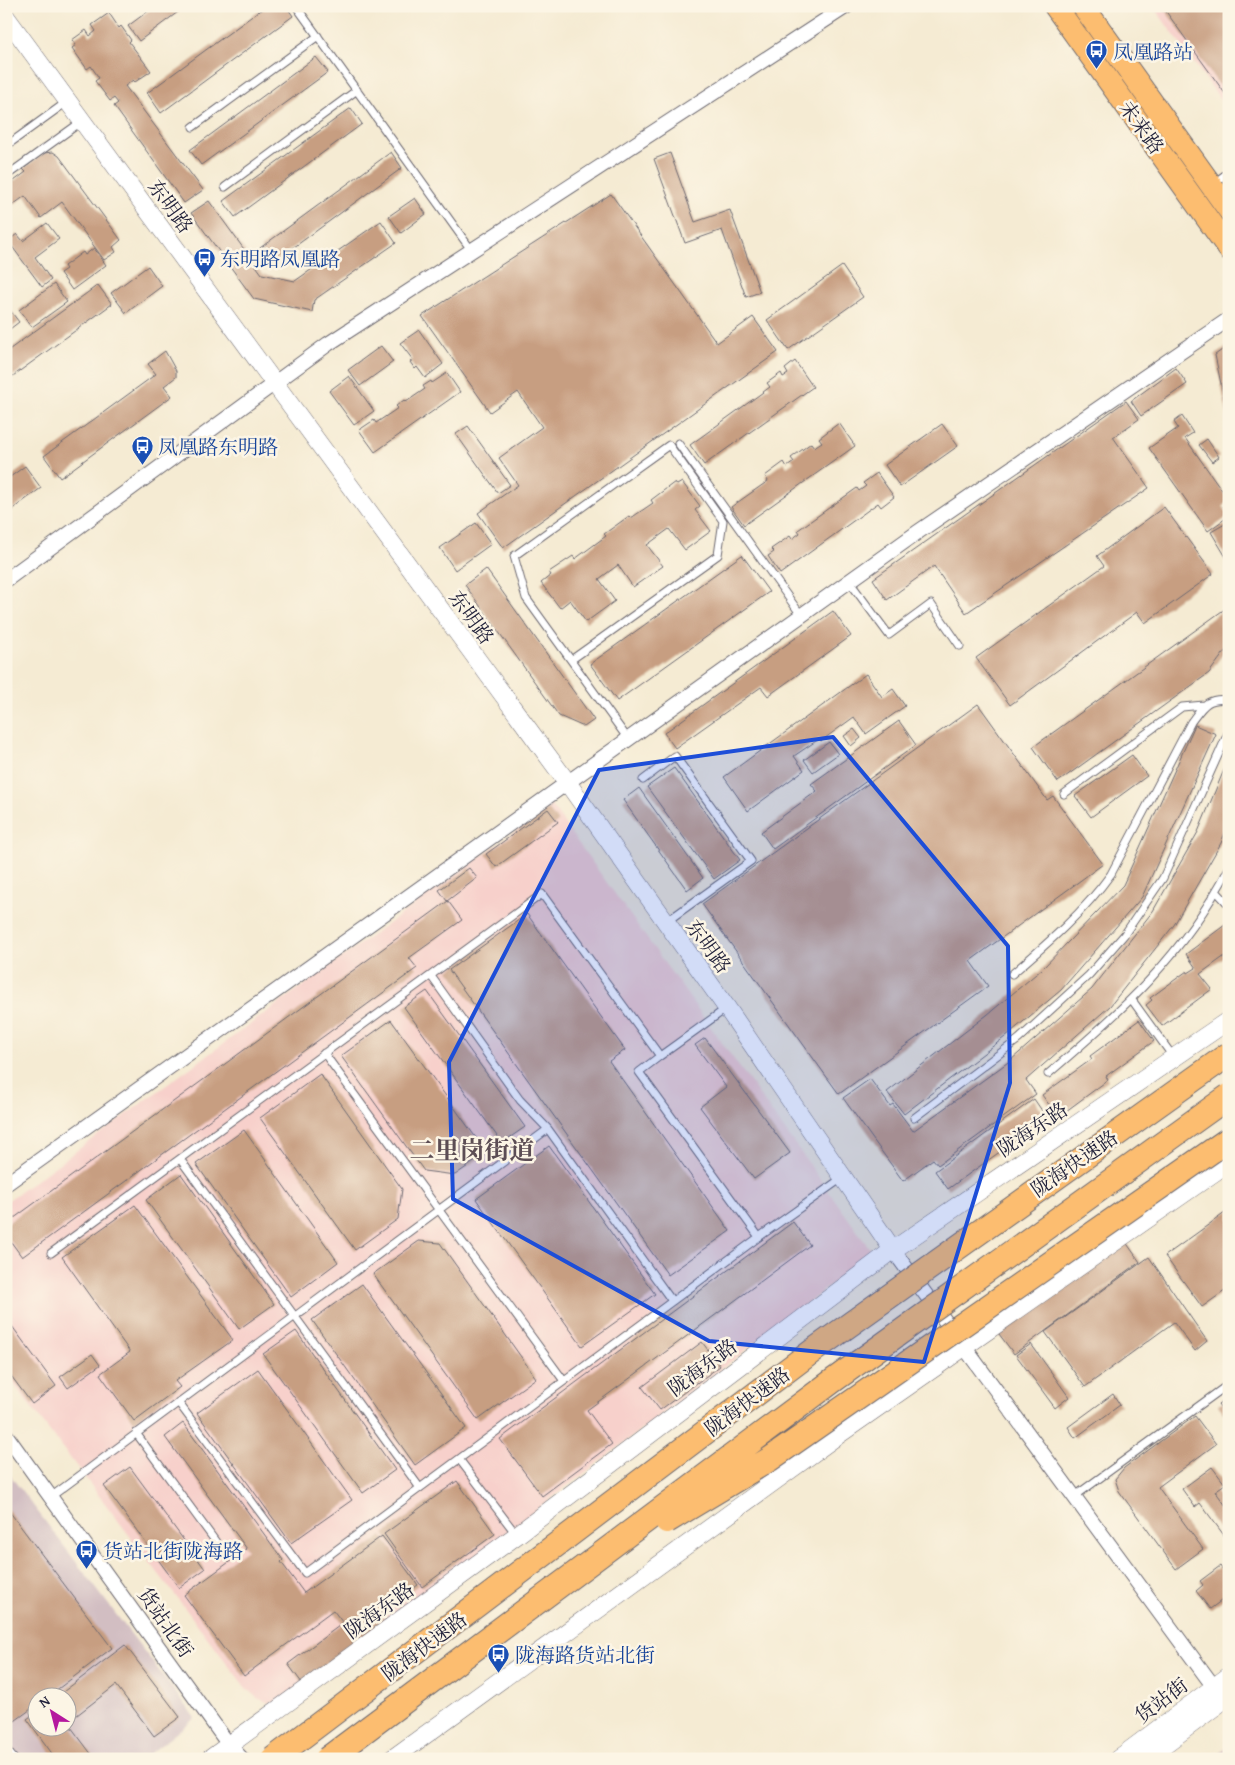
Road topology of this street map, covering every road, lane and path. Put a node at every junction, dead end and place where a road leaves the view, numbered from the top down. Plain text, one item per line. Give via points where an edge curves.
1 (296, 6) edge
2 (847, 6) edge
3 (1055, 6) edge
4 (1083, 6) edge
5 (6, 17) edge
6 (318, 36) junction
7 (357, 90) junction
8 (68, 101) junction
9 (82, 121) junction
10 (193, 127) dead end
11 (6, 146) edge
12 (6, 176) edge
13 (1220, 178) edge
14 (225, 187) dead end
15 (1229, 210) edge
16 (1229, 249) edge
17 (472, 251) junction
18 (1229, 319) edge
19 (275, 383) junction
20 (678, 444) dead end
21 (6, 580) edge
22 (850, 581) junction
23 (801, 615) junction
24 (960, 646) dead end
25 (571, 660) junction
26 (1229, 700) edge
27 (1204, 705) junction
28 (1229, 731) edge
29 (628, 739) junction
30 (643, 780) dead end
31 (567, 782) junction
32 (1064, 794) dead end
33 (1229, 868) edge
34 (1216, 892) junction
35 (1229, 905) edge
36 (666, 922) junction
37 (1012, 974) dead end
38 (431, 976) junction
39 (1132, 1000) junction
40 (727, 1008) junction
41 (1229, 1020) edge
42 (324, 1054) junction
43 (1229, 1054) edge
44 (660, 1056) junction
45 (1174, 1058) junction
46 (1048, 1074) dead end
47 (1229, 1096) edge
48 (914, 1118) dead end
49 (548, 1129) junction
50 (1229, 1140) edge
51 (180, 1159) junction
52 (1229, 1162) edge
53 (845, 1176) junction
54 (6, 1184) edge
55 (439, 1210) junction
56 (759, 1237) junction
57 (893, 1250) junction
58 (51, 1253) dead end
59 (672, 1301) junction
60 (295, 1316) junction
61 (966, 1346) junction
62 (564, 1381) junction
63 (1229, 1384) edge
64 (178, 1402) junction
65 (136, 1433) junction
66 (6, 1435) edge
67 (459, 1459) junction
68 (420, 1488) junction
69 (52, 1496) junction
70 (1075, 1496) junction
71 (517, 1535) junction
72 (224, 1553) dead end
73 (576, 1574) junction
74 (1229, 1676) edge
75 (1221, 1691) edge
76 (229, 1745) junction
77 (210, 1759) edge
78 (242, 1759) edge
79 (273, 1759) edge
80 (327, 1759) edge
81 (392, 1759) edge
82 (1118, 1759) edge
83 (1145, 1759) edge

1 - 6 lane
2 - 17 street
3 - 16 main road, 未来路
4 - 13 main road, 未来路
5 - 8 street, 东明路
6 - 7 lane
6 - 10 lane
7 - 14 lane
7 - 17 lane
8 - 9 street, 东明路
8 - 11 lane
9 - 12 lane
9 - 19 street, 东明路
13 - 15 main road, 未来路
17 - 19 street via 328,344
18 - 22 street
19 - 21 street
19 - 31 street, 东明路
20 - 23 lane
22 - 23 street
22 - 24 lane via 889,635 931,604
23 - 29 street
25 - 25 lane via 526,598 514,556 669,445 723,521 718,555
25 - 29 lane
26 - 27 lane via 1215,698
27 - 32 lane via 1182,707
27 - 37 lane via 1191,722 1112,874 1065,929
28 - 48 lane via 1163,878 1124,935 1089,975 1019,1039
29 - 31 street
30 - 36 lane via 676,756 751,861
31 - 36 street, 东明路
31 - 54 street
33 - 34 lane
34 - 35 lane
34 - 39 lane via 1181,942
36 - 40 street, 东明路
38 - 42 lane
38 - 44 lane via 542,894
38 - 49 lane via 520,1100
39 - 45 lane
39 - 46 lane
40 - 44 lane
40 - 53 street, 东明路
41 - 45 street, 陇海东路
42 - 51 lane
42 - 55 lane
43 - 79 highway, 陇海快速路, bridge via 829,1339
44 - 56 lane via 638,1072
45 - 57 street, 陇海东路
47 - 73 highway, 陇海快速路, bridge via 834,1380
49 - 55 lane
49 - 59 lane
50 - 73 highway, bridge via 770,1459
51 - 58 lane
51 - 60 lane
52 - 61 street
53 - 56 lane
53 - 57 street, 东明路
55 - 60 lane
55 - 62 lane
56 - 59 lane
57 - 61 street
57 - 71 street, 陇海东路
59 - 62 lane
60 - 64 lane
60 - 68 lane
61 - 70 street
61 - 81 street via 838,1435
62 - 67 lane
63 - 70 lane
64 - 65 lane
64 - 68 lane via 305,1573
65 - 69 lane
65 - 72 lane
66 - 69 street, 货站北街
67 - 68 lane
67 - 71 lane
69 - 76 street, 货站北街
70 - 75 street
71 - 76 street, 陇海东路
73 - 80 highway, 陇海快速路, bridge
74 - 75 street, 货站街
75 - 82 street, 货站街
75 - 83 street, 货站街
76 - 77 street, 陇海东路
76 - 78 street, 货站北街

